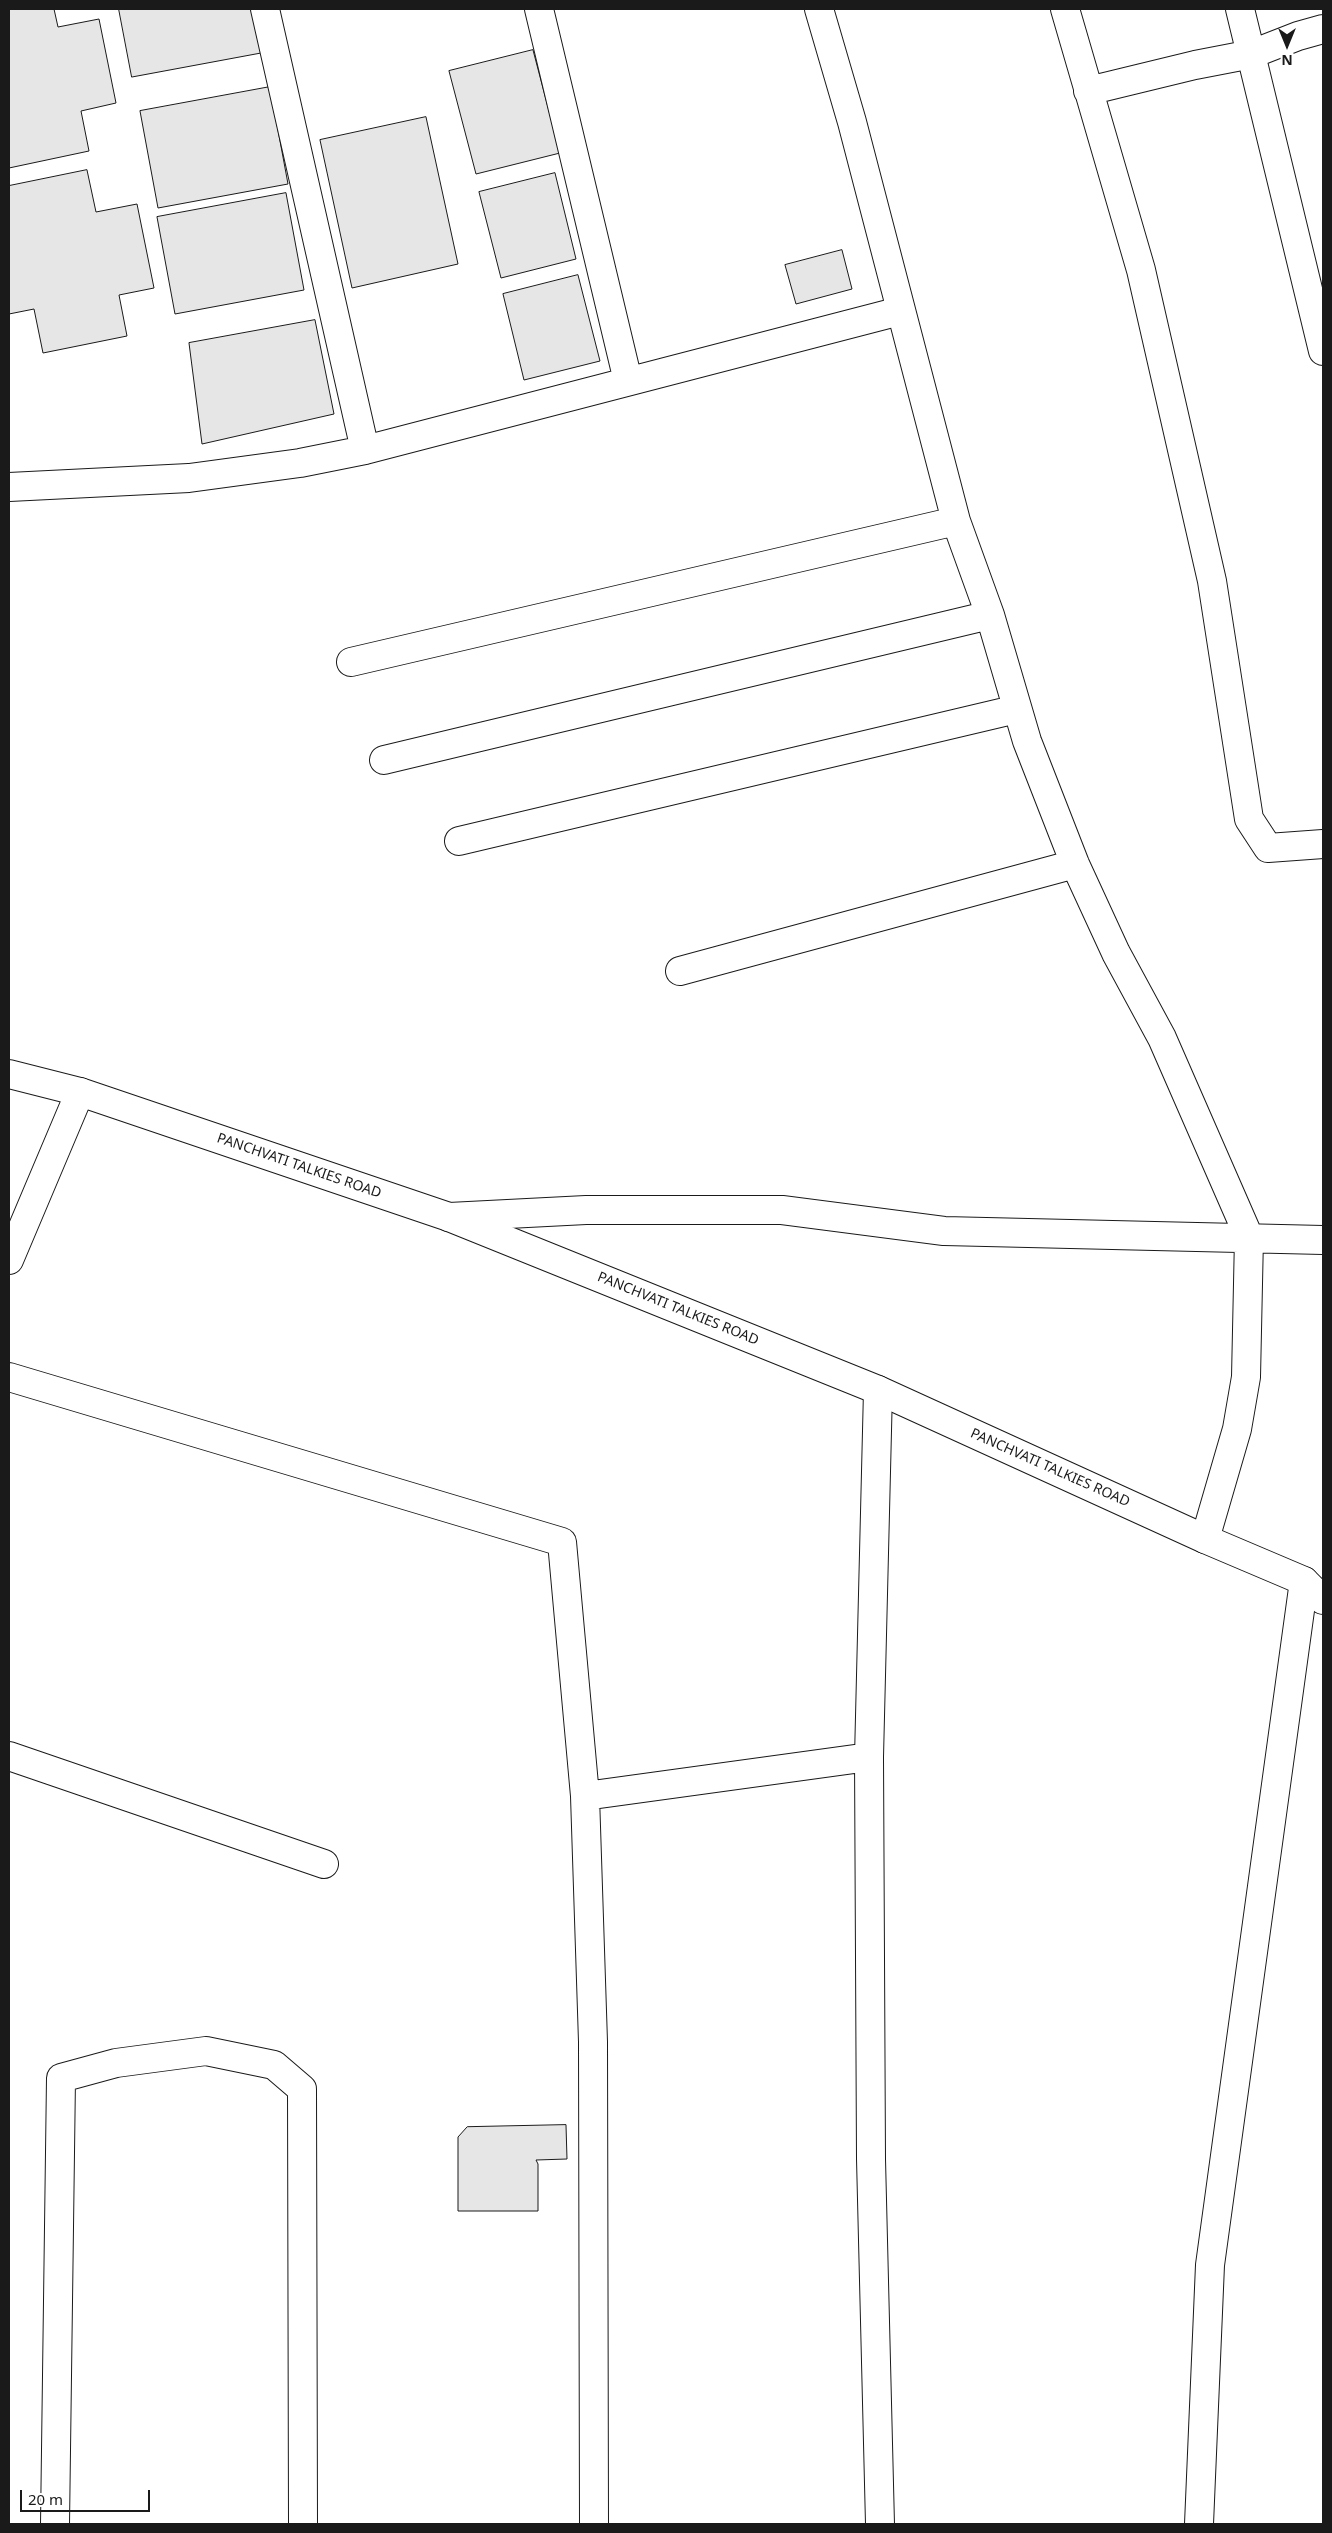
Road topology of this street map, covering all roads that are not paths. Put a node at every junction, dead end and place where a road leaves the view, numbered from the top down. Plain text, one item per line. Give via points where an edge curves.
1 (266, 9) edge
2 (539, 9) edge
3 (819, 9) edge
4 (1066, 9) edge
5 (1240, 9) edge
6 (1323, 29) edge
7 (1252, 54) junction
8 (1088, 91) junction
9 (900, 311) junction
10 (1323, 351) edge
11 (628, 381) junction
12 (365, 450) junction
13 (9, 487) edge
14 (956, 521) junction
15 (990, 615) junction
16 (351, 662) dead end
17 (1017, 709) junction
18 (384, 760) dead end
19 (459, 842) dead end
20 (1323, 844) edge
21 (1075, 864) junction
22 (680, 971) dead end
23 (9, 1074) edge
24 (80, 1092) junction
25 (449, 1217) junction
26 (1249, 1237) junction
27 (1323, 1240) edge
28 (9, 1260) edge
29 (9, 1377) edge
30 (878, 1390) junction
31 (1205, 1539) junction
32 (1304, 1581) junction
33 (1323, 1600) edge
34 (9, 1756) edge
35 (869, 1757) junction
36 (585, 1796) junction
37 (324, 1864) dead end
38 (55, 2524) edge
39 (303, 2524) edge
40 (594, 2524) edge
41 (880, 2524) edge
42 (1199, 2524) edge

1 - 12 street
2 - 11 street
3 - 9 street via 852,122
4 - 8 street
5 - 7 street
6 - 7 street
7 - 8 street
7 - 10 street
8 - 20 street via 1141,270 1210,572 1248,819 1268,848
9 - 11 street
9 - 14 street
11 - 12 street
12 - 13 street via 300,463 189,478
14 - 15 street
14 - 16 street
15 - 17 street
15 - 18 street
17 - 19 street
17 - 21 street
21 - 22 street
21 - 26 street via 1116,953 1162,1038
23 - 24 street, PANCHVATI TALKIES ROAD
24 - 25 street, PANCHVATI TALKIES ROAD
24 - 28 street
25 - 26 street via 586,1210 782,1210 944,1231
25 - 30 street, PANCHVATI TALKIES ROAD
26 - 27 street
26 - 31 street via 1246,1377 1237,1429
29 - 36 street via 562,1542
30 - 31 street, PANCHVATI TALKIES ROAD
30 - 35 street
31 - 32 street, PANCHVATI TALKIES ROAD
32 - 33 street, PANCHVATI TALKIES ROAD
32 - 42 street via 1210,2265
34 - 37 street
35 - 36 street
35 - 41 street via 871,2159
36 - 40 street via 593,2042
38 - 39 street via 61,2078 116,2063 206,2051 274,2066 302,2089

